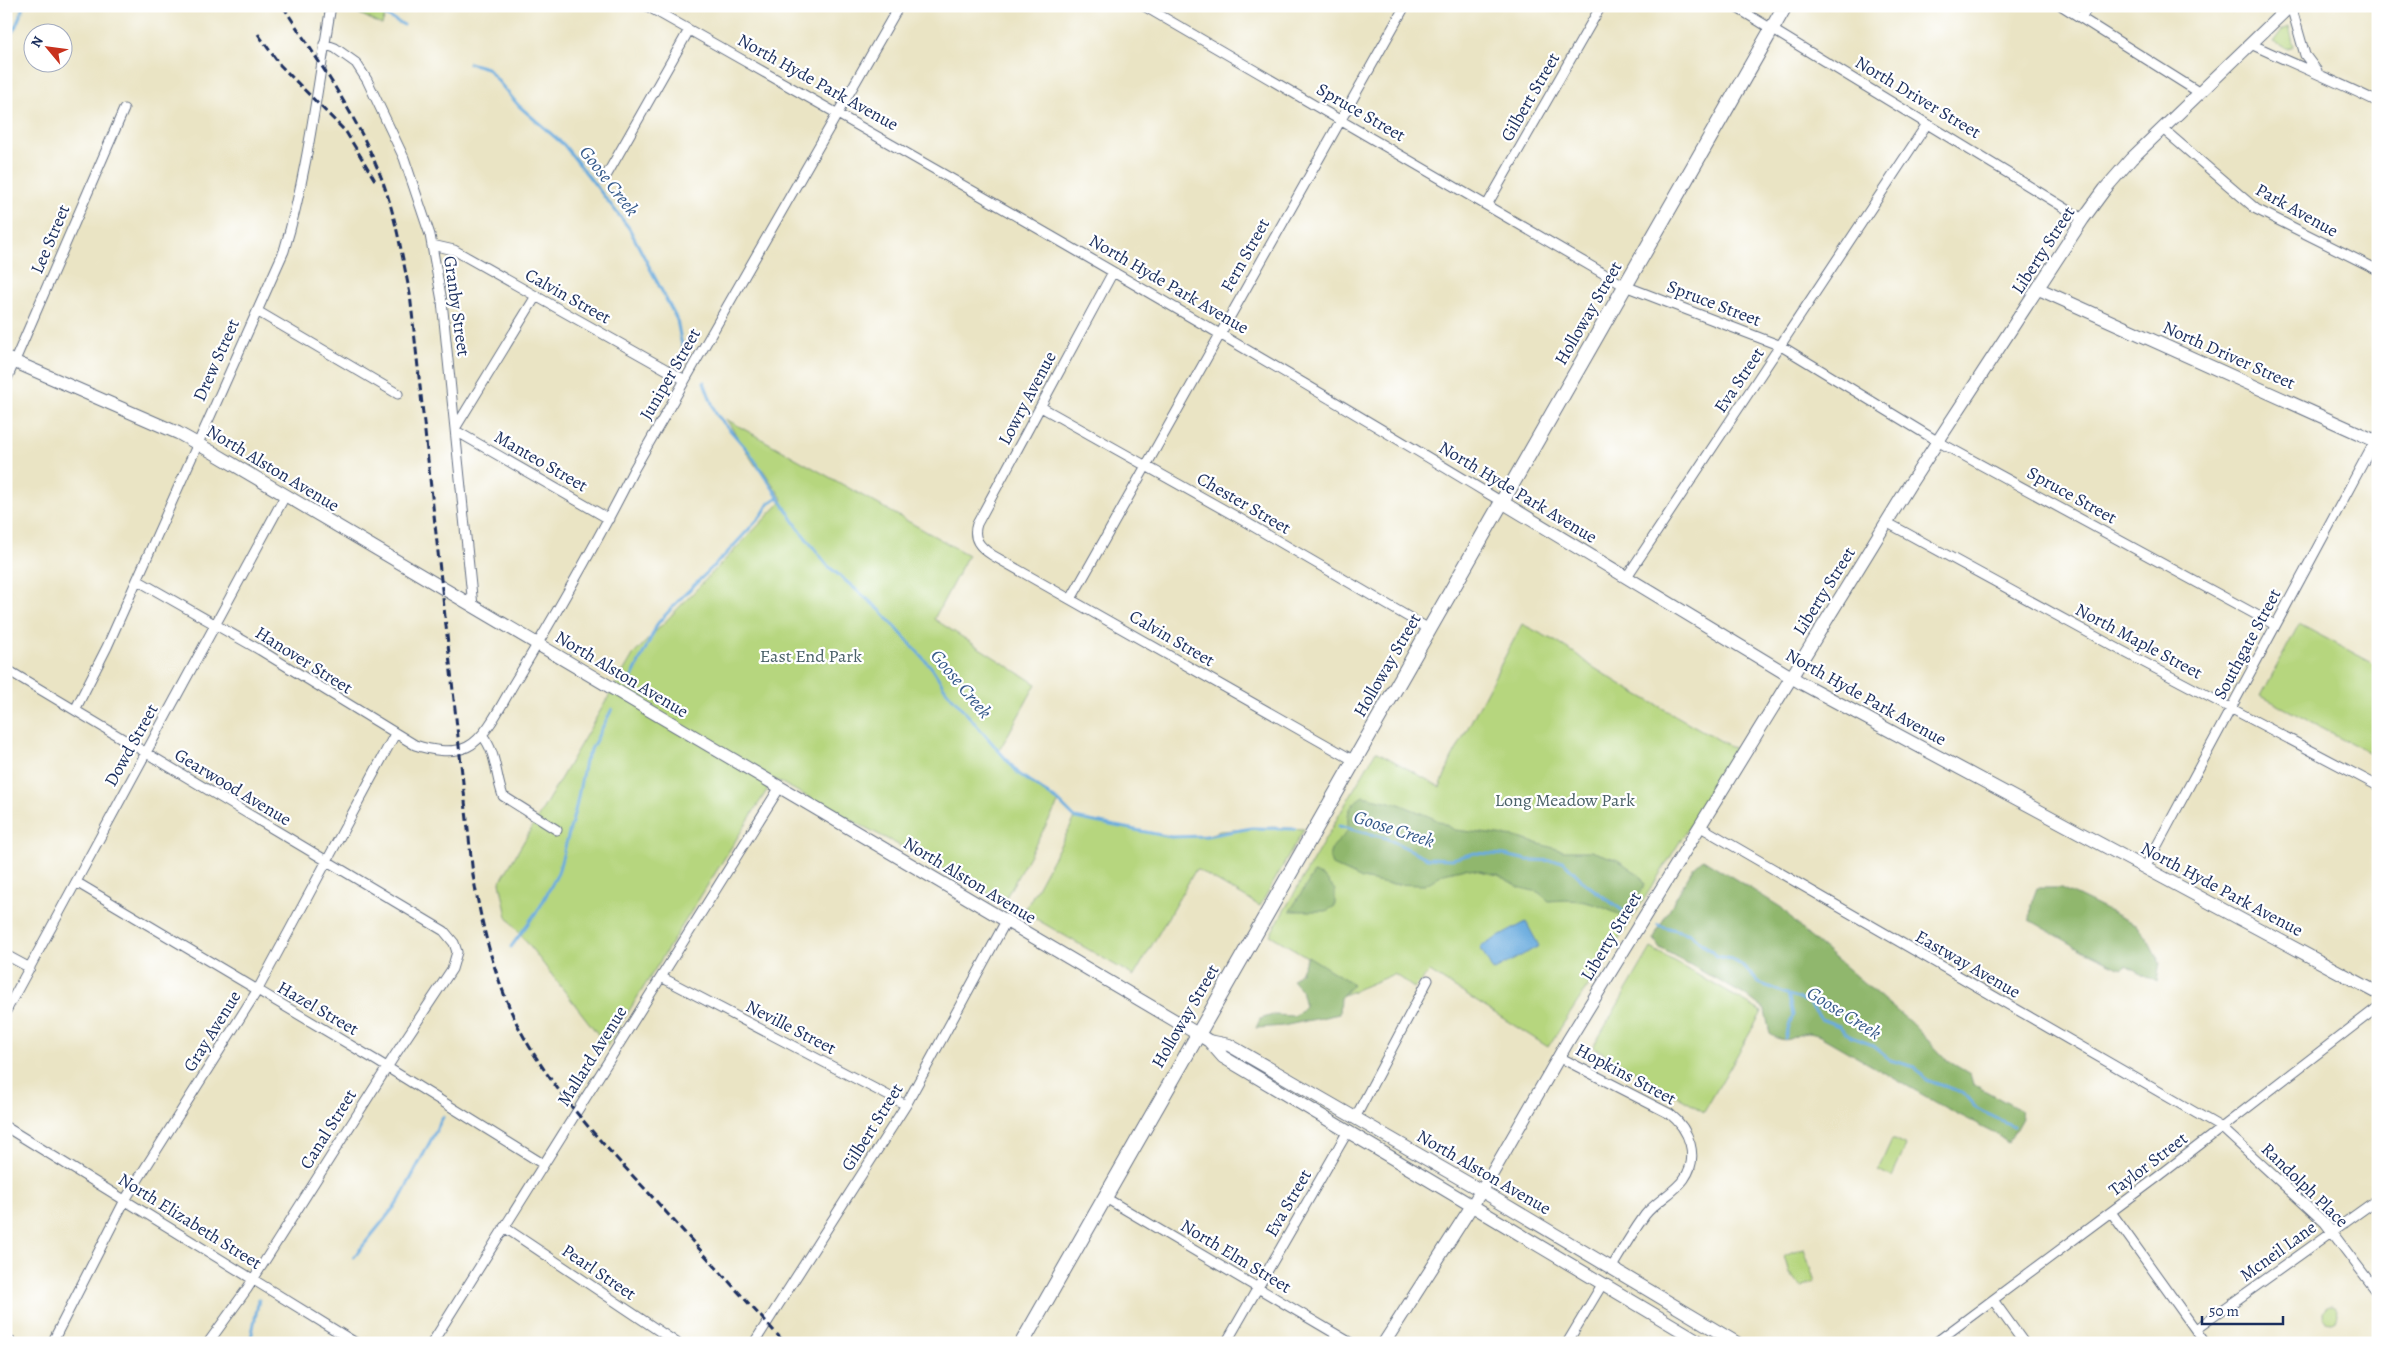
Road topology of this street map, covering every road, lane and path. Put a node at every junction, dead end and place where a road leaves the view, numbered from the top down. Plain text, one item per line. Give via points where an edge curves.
1 (330, 6) edge
2 (647, 6) edge
3 (899, 6) edge
4 (1405, 6) edge
5 (1601, 6) edge
6 (1734, 6) edge
7 (1785, 6) edge
8 (2062, 6) edge
9 (2088, 6) edge
10 (2290, 6) edge
11 (1148, 7) edge
12 (2082, 18) junction
13 (689, 30) junction
14 (1772, 30) junction
15 (324, 44) junction
16 (2250, 44) junction
17 (2319, 73) junction
18 (2200, 93) junction
19 (2378, 102) edge
20 (124, 109) dead end
21 (838, 113) junction
22 (1341, 119) junction
23 (1927, 124) junction
24 (2164, 129) junction
25 (605, 178) dead end
26 (1487, 204) junction
27 (2083, 219) junction
28 (432, 246) junction
29 (2378, 270) edge
30 (1113, 272) junction
31 (1625, 286) junction
32 (2039, 289) junction
33 (536, 296) junction
34 (257, 311) junction
35 (1220, 334) junction
36 (1781, 346) junction
37 (11, 360) edge
38 (685, 380) junction
39 (6, 381) edge
40 (398, 394) dead end
41 (1041, 407) junction
42 (456, 429) junction
43 (2377, 439) edge
44 (1938, 441) junction
45 (197, 443) junction
46 (1145, 466) junction
47 (285, 496) junction
48 (1502, 502) junction
49 (609, 519) junction
50 (1886, 522) junction
51 (976, 541) joint
52 (1626, 578) junction
53 (137, 580) junction
54 (1071, 599) junction
55 (473, 606) junction
56 (217, 625) junction
57 (2276, 625) junction
58 (1429, 629) junction
59 (537, 644) junction
60 (6, 669) edge
61 (1791, 678) junction
62 (2230, 708) junction
63 (75, 710) junction
64 (395, 734) junction
65 (482, 735) junction
66 (460, 749) joint
67 (145, 753) junction
68 (1353, 760) junction
69 (2378, 786) edge
70 (780, 787) junction
71 (1699, 826) junction
72 (557, 830) dead end
73 (325, 861) junction
74 (2145, 868) junction
75 (76, 882) junction
76 (1006, 921) junction
77 (444, 931) joint
78 (6, 955) edge
79 (30, 968) junction
80 (661, 977) junction
81 (1428, 980) dead end
82 (257, 991) junction
83 (2378, 993) edge
84 (2378, 1007) edge
85 (6, 1011) edge
86 (1203, 1037) junction
87 (1559, 1057) junction
88 (387, 1067) junction
89 (906, 1105) junction
90 (1355, 1118) junction
91 (6, 1127) edge
92 (2222, 1128) junction
93 (1348, 1131) junction
94 (543, 1164) junction
95 (1482, 1191) junction
96 (1104, 1197) junction
97 (2378, 1199) edge
98 (125, 1200) junction
99 (1473, 1206) junction
100 (2111, 1212) junction
101 (504, 1227) junction
102 (2333, 1232) junction
103 (1612, 1267) junction
104 (253, 1279) junction
105 (1603, 1283) junction
106 (1258, 1287) junction
107 (2378, 1294) edge
108 (1993, 1300) junction
109 (2196, 1329) junction
110 (6, 1339) edge
111 (12, 1343) edge
112 (52, 1343) edge
113 (208, 1343) edge
114 (356, 1343) edge
115 (432, 1343) edge
116 (677, 1343) edge
117 (754, 1343) edge
118 (1022, 1343) edge
119 (1226, 1343) edge
120 (1351, 1343) edge
121 (1384, 1343) edge
122 (1567, 1343) edge
123 (1702, 1343) edge
124 (1737, 1343) edge
125 (1935, 1343) edge
126 (2024, 1343) edge
127 (2205, 1343) edge

1 - 15 street, Drew Street
2 - 13 street, North Hyde Park Avenue
3 - 21 street, Juniper Street
4 - 22 street, Fern Street
5 - 26 street, Gilbert Street
6 - 14 street, North Driver Street
7 - 14 main road, Holloway Street
8 - 12 street
9 - 12 street
10 - 16 street, Liberty Street
10 - 17 street via 2305,55
11 - 22 street, Spruce Street
12 - 18 street
13 - 21 street, North Hyde Park Avenue
13 - 25 street
14 - 23 street, North Driver Street
14 - 31 main road, Holloway Street
15 - 28 street, Granby Street via 336,48 356,63 367,80 408,165
15 - 34 street, Drew Street via 295,215 284,251
16 - 17 street
16 - 18 street, Liberty Street
17 - 19 street
18 - 24 street, Liberty Street
20 - 37 street, Lee Street
21 - 30 street, North Hyde Park Avenue
21 - 38 street, Juniper Street
22 - 26 street, Spruce Street
22 - 35 street, Fern Street
23 - 27 street, North Driver Street
23 - 36 street, Eva Street
24 - 27 street, Liberty Street via 2131,159
24 - 29 street, Park Avenue via 2256,209
26 - 31 street, Spruce Street
27 - 32 street, Liberty Street
28 - 33 street, Calvin Street via 454,250
28 - 42 street, Granby Street via 442,301
30 - 35 street, North Hyde Park Avenue
30 - 41 street, Lowry Avenue
31 - 36 street, Spruce Street
31 - 48 main road, Holloway Street
32 - 43 street, North Driver Street
32 - 44 street, Liberty Street
33 - 38 street, Calvin Street
33 - 42 street
34 - 40 street
34 - 45 street, Drew Street
35 - 46 street, Fern Street
35 - 48 street, North Hyde Park Avenue
36 - 44 street, Spruce Street
36 - 52 street, Eva Street
37 - 39 street, Lee Street
37 - 45 street, North Alston Avenue
38 - 49 street, Juniper Street
41 - 46 street, Chester Street
41 - 51 street, Lowry Avenue via 977,524 974,532
42 - 49 street, Manteo Street
42 - 55 street, Granby Street
43 - 57 street, Southgate Street
44 - 50 street, Liberty Street
44 - 57 street, Spruce Street
45 - 47 street, North Alston Avenue
45 - 53 street, Drew Street
46 - 54 street, Fern Street
46 - 58 street, Chester Street
47 - 55 street, North Alston Avenue
47 - 56 street, Dowd Street
48 - 52 street, North Hyde Park Avenue
48 - 58 main road, Holloway Street
49 - 59 street, Juniper Street
50 - 61 street, Liberty Street
50 - 62 street, North Maple Street
51 - 54 street, Calvin Street via 992,555
52 - 61 street, North Hyde Park Avenue
53 - 56 street, Hanover Street
53 - 63 street, Drew Street
54 - 68 street, Calvin Street
55 - 59 street, North Alston Avenue
56 - 64 street, Hanover Street
56 - 67 street, Dowd Street
57 - 62 street, Southgate Street
58 - 68 main road, Holloway Street
59 - 65 street, Juniper Street
59 - 70 street, North Alston Avenue
60 - 63 street, Gearwood Avenue
61 - 71 street, Liberty Street
61 - 74 street, North Hyde Park Avenue
62 - 69 street, North Maple Street
62 - 74 street, Southgate Street
63 - 67 street, Gearwood Avenue
64 - 66 street, Hanover Street via 432,750
64 - 73 street, Gray Avenue
65 - 66 street, Juniper Street via 468,747
65 - 72 street via 495,757 502,796
67 - 73 street, Gearwood Avenue
67 - 75 street, Dowd Street
68 - 86 main road, Holloway Street
70 - 76 street, North Alston Avenue
70 - 80 street, Mallard Avenue
71 - 87 street, Liberty Street
71 - 92 street, Eastway Avenue
73 - 77 street, Gearwood Avenue
73 - 82 street, Gray Avenue
74 - 83 street, North Hyde Park Avenue
75 - 79 street, Dowd Street
75 - 82 street, Hazel Street
76 - 86 street, North Alston Avenue
76 - 89 street, Gilbert Street
77 - 88 street, Canal Street via 454,943 456,952 452,969
78 - 79 street
79 - 85 street, Dowd Street
80 - 89 street, Neville Street
80 - 94 street, Mallard Avenue
81 - 90 street
82 - 88 street, Hazel Street
82 - 98 street, Gray Avenue
84 - 92 street, Taylor Street
86 - 90 street, North Alston Avenue via 1230,1046
86 - 93 street, North Alston Avenue via 1223,1057
86 - 96 main road, Holloway Street
87 - 95 street, Liberty Street
87 - 103 street, Hopkins Street via 1670,1114 1686,1132 1690,1142 1691,1160 1684,1179 1644,1216
88 - 94 street, Hazel Street
88 - 104 street, Canal Street
89 - 117 street, Gilbert Street
90 - 95 street, North Alston Avenue
91 - 98 street, North Elizabeth Street
92 - 100 street, Taylor Street
92 - 102 street, Randolph Place
93 - 99 street, North Alston Avenue
93 - 106 street, Eva Street
94 - 101 street, Mallard Avenue
95 - 99 street, Liberty Street
95 - 103 street, North Alston Avenue
96 - 106 street, North Elm Street
96 - 118 main road, Holloway Street
97 - 102 street, Mcneil Lane
98 - 104 street, North Elizabeth Street
98 - 112 street, Gray Avenue
99 - 105 street, North Alston Avenue
99 - 121 street, Liberty Street
100 - 108 street, Taylor Street
100 - 109 street
101 - 115 street, Mallard Avenue
101 - 116 street, Pearl Street
102 - 107 street, Randolph Place
102 - 109 street, Mcneil Lane
103 - 124 street, North Alston Avenue
104 - 113 street, Canal Street
104 - 114 street, North Elizabeth Street
105 - 122 street
105 - 123 street, North Alston Avenue
106 - 119 street, Eva Street
106 - 120 street, North Elm Street
108 - 125 street, Taylor Street
108 - 126 street
109 - 127 street
110 - 111 street

